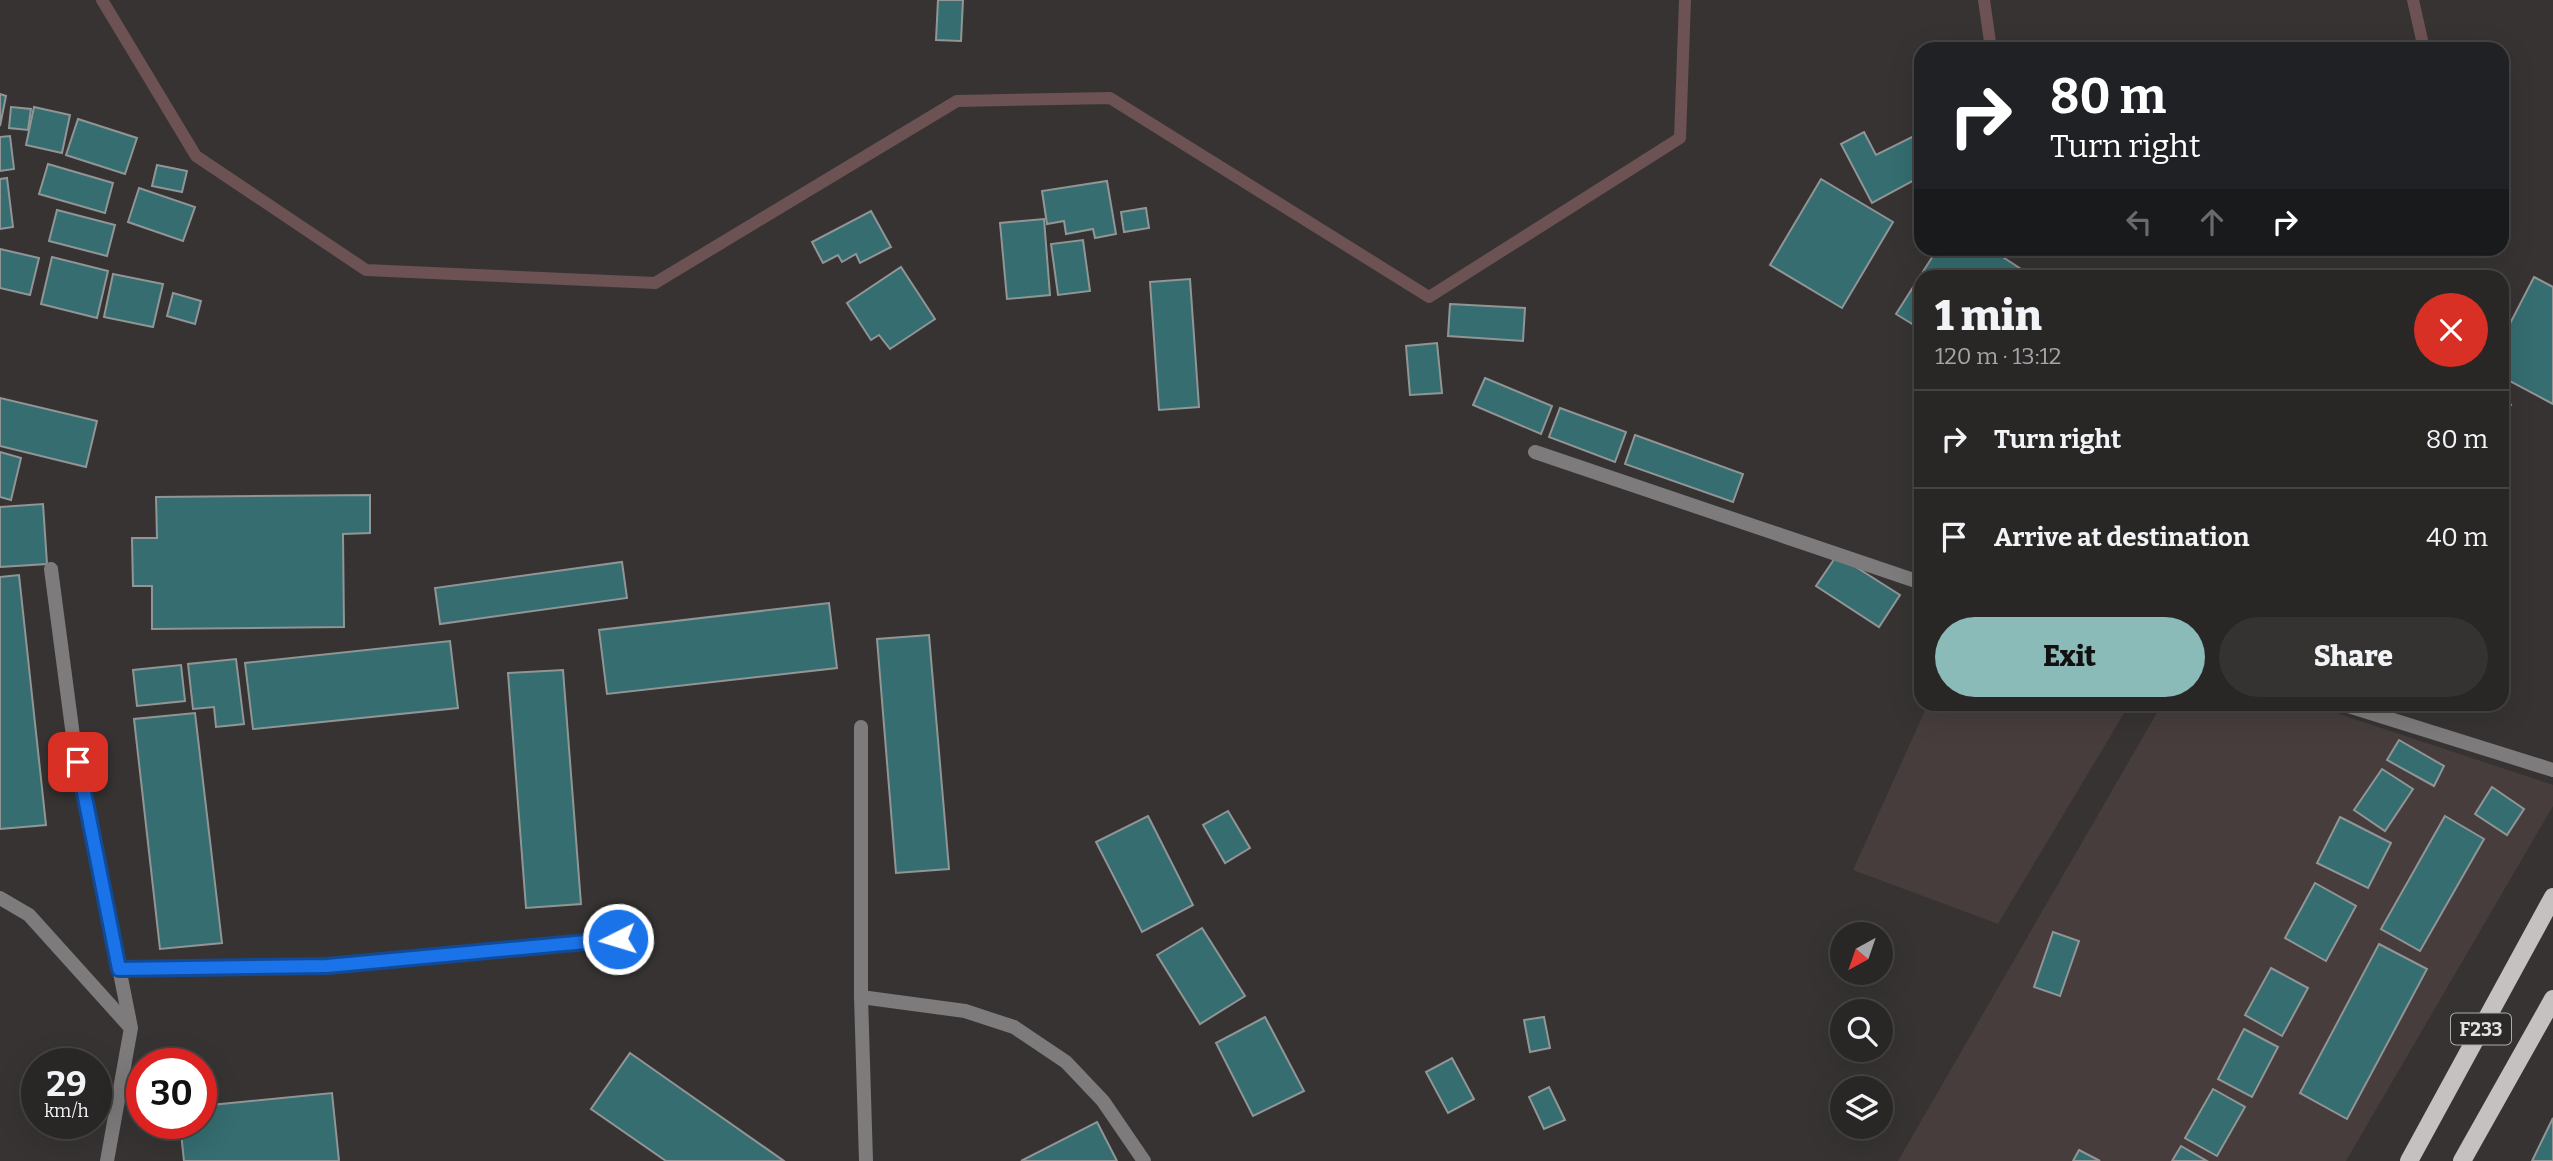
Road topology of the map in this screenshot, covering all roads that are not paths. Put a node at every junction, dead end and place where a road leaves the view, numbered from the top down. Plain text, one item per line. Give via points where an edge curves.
1 (1535, 452) dead end
2 (51, 569) dead end
3 (1914, 580) edge
4 (2364, 711) edge
5 (861, 727) dead end
6 (2553, 770) edge
7 (2553, 897) edge
8 (0, 898) edge
9 (618, 939) dead end
10 (119, 969) junction
11 (861, 997) junction
12 (2553, 999) edge
13 (131, 1028) junction
14 (107, 1161) edge
15 (866, 1161) edge
16 (1144, 1161) edge
17 (2409, 1161) edge
18 (2462, 1161) edge

1 - 3 street
2 - 10 street via 73,736
4 - 6 street
5 - 11 street
7 - 17 main road, F233
8 - 13 street via 29,915
9 - 10 street via 327,966
10 - 13 street
11 - 15 street
11 - 16 street via 965,1011 1014,1027 1066,1062 1103,1101
12 - 18 main road, F233
13 - 14 street

